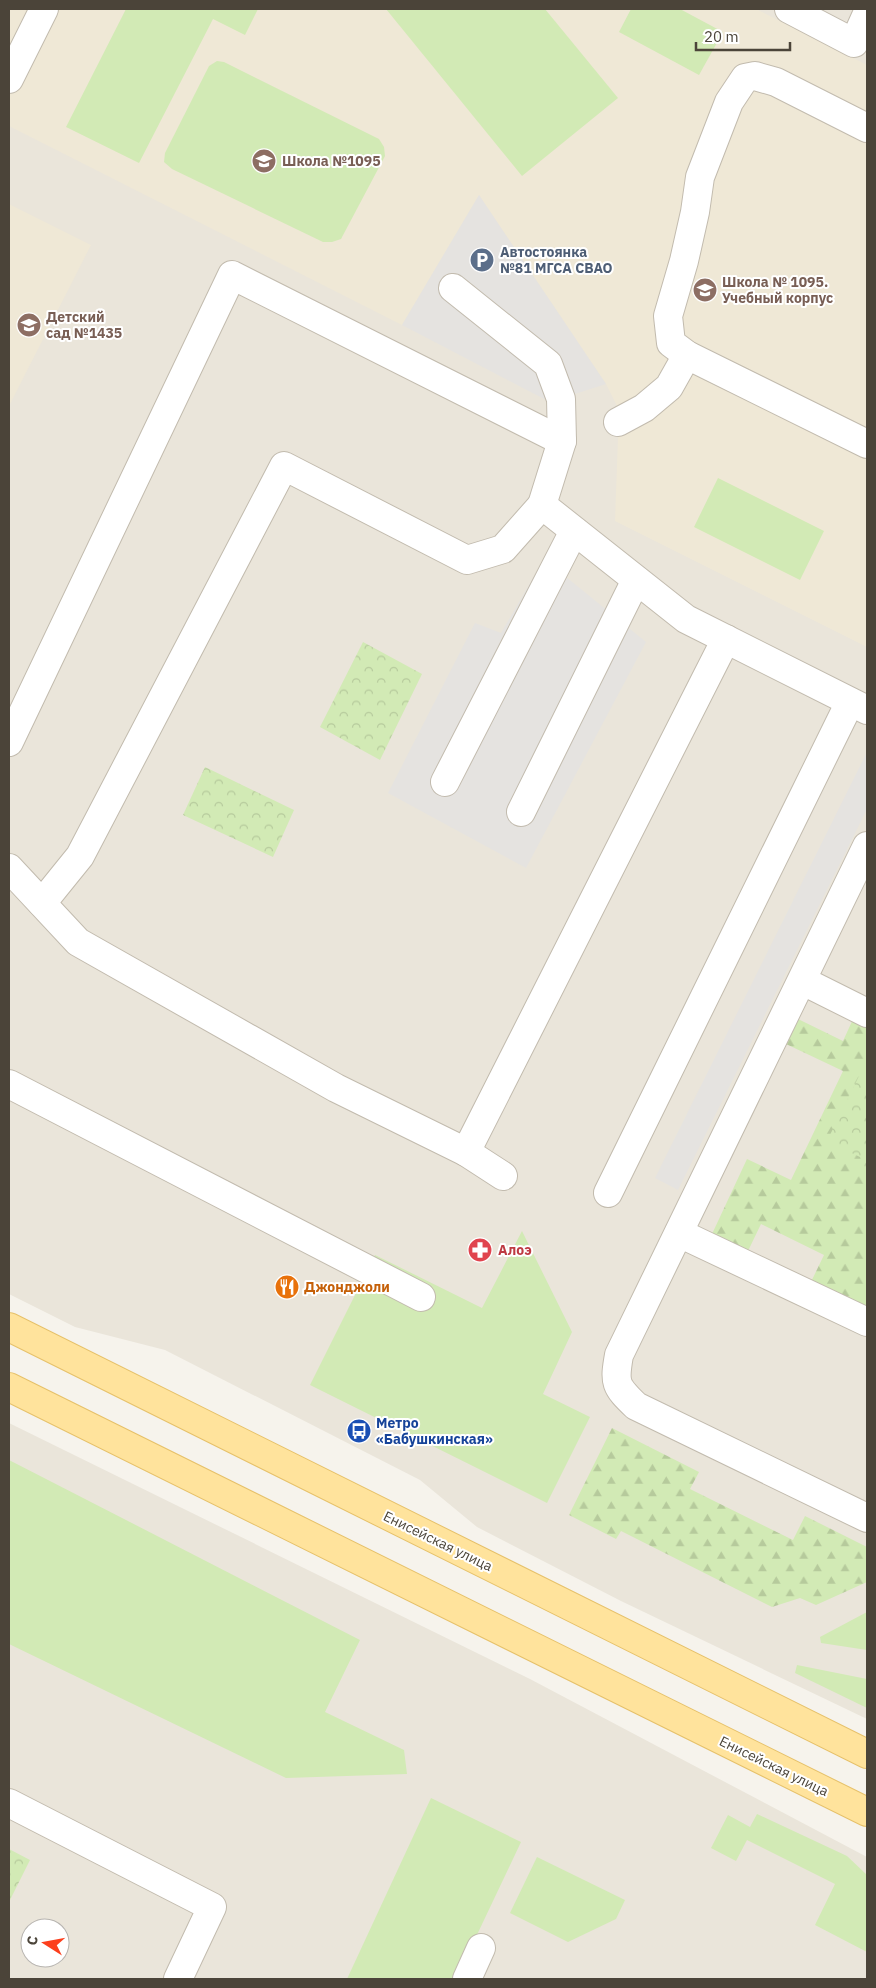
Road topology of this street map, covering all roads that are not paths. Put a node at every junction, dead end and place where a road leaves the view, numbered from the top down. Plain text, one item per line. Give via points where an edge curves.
1 (44, 9) edge
2 (789, 9) edge
3 (867, 14) edge
4 (9, 79) edge
5 (867, 128) edge
6 (454, 288) dead end
7 (687, 355) junction
8 (618, 422) dead end
9 (562, 442) junction
10 (867, 444) edge
11 (542, 505) junction
12 (574, 531) junction
13 (636, 580) junction
14 (726, 639) junction
15 (859, 706) edge
16 (9, 742) edge
17 (445, 782) dead end
18 (521, 812) dead end
19 (867, 846) edge
20 (9, 868) edge
21 (42, 903) junction
22 (802, 981) junction
23 (867, 1013) edge
24 (9, 1084) edge
25 (466, 1152) junction
26 (503, 1176) dead end
27 (608, 1193) dead end
28 (679, 1233) junction
29 (421, 1297) dead end
30 (867, 1322) edge
31 (9, 1328) edge
32 (9, 1387) edge
33 (867, 1518) edge
34 (867, 1754) edge
35 (840, 1799) junction
36 (9, 1803) edge
37 (867, 1812) edge
38 (867, 1824) edge
39 (482, 1948) dead end
40 (178, 1979) edge
41 (467, 1979) edge

1 - 4 lane
2 - 3 lane via 854,43
5 - 7 lane via 776,82 738,74 700,177 684,261 668,316 670,344
6 - 9 lane via 548,364 561,399
7 - 8 lane via 669,387 644,408
7 - 10 lane
9 - 11 lane
9 - 16 lane via 232,275
11 - 12 lane
11 - 21 lane via 503,549 467,560 284,466 80,856
12 - 13 lane
12 - 17 lane
13 - 14 lane via 686,619
13 - 18 lane
14 - 15 lane
14 - 25 lane
15 - 27 lane
19 - 22 lane
20 - 21 lane
21 - 25 lane via 78,942 336,1088
22 - 23 lane
22 - 28 lane
24 - 29 lane
25 - 26 lane
28 - 30 lane
28 - 33 lane via 619,1355 616,1375 620,1391 636,1406
31 - 34 main road, Енисейская улица
32 - 35 main road, Енисейская улица
35 - 37 main road, Енисейская улица
35 - 38 main road
36 - 40 lane via 212,1907
39 - 41 lane

